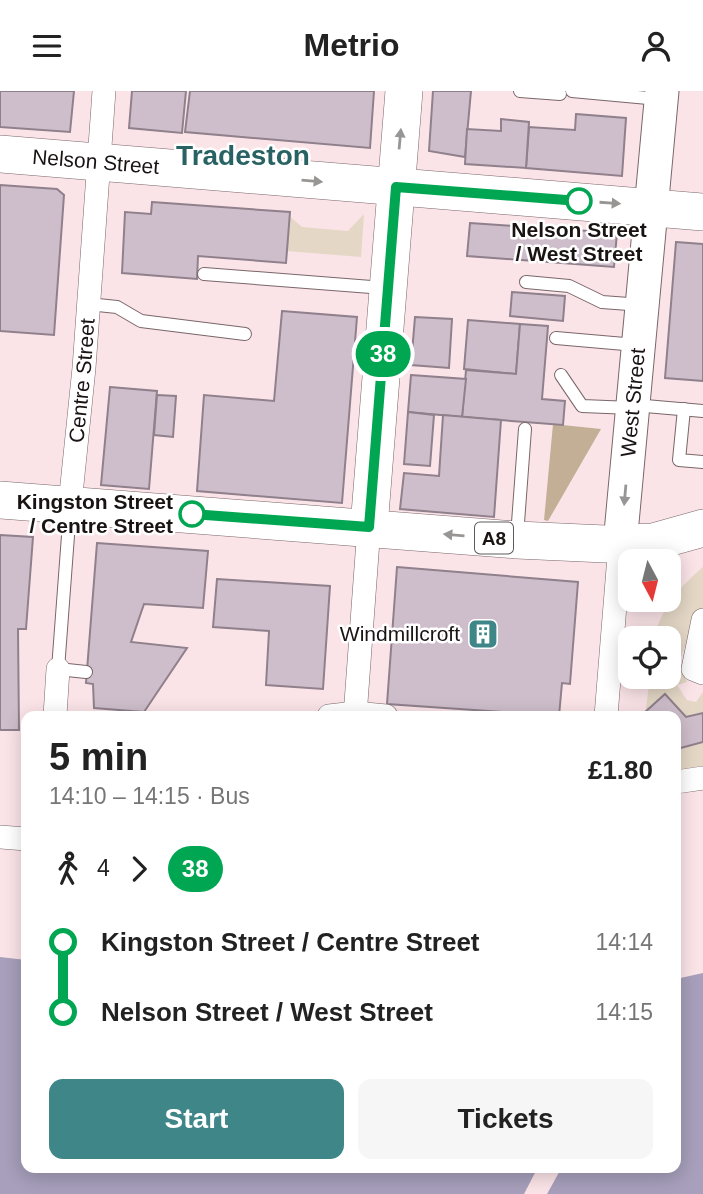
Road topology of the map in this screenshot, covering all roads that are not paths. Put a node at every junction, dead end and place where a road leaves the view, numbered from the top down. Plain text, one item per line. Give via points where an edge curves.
1 (104, 91) edge
2 (404, 91) edge
3 (520, 91) edge
4 (566, 93) edge
5 (662, 95) edge
6 (0, 154) edge
7 (97, 163) junction
8 (396, 187) junction
9 (652, 207) junction
10 (703, 212) edge
11 (204, 274) dead end
12 (526, 282) dead end
13 (388, 288) junction
14 (88, 304) junction
15 (642, 306) junction
16 (244, 334) dead end
17 (556, 338) dead end
18 (639, 345) junction
19 (561, 376) dead end
20 (633, 406) junction
21 (684, 409) junction
22 (703, 411) edge
23 (525, 429) dead end
24 (703, 462) edge
25 (0, 500) edge
26 (70, 505) junction
27 (369, 527) junction
28 (703, 528) edge
29 (517, 540) junction
30 (620, 544) junction
31 (703, 620) edge
32 (58, 669) junction
33 (86, 671) dead end
34 (703, 673) edge
35 (55, 711) edge
36 (355, 711) edge
37 (606, 711) edge
38 (703, 778) edge
39 (681, 781) edge
40 (0, 837) edge
41 (21, 839) edge

1 - 7 street, Centre Street
8 -> 2 main road
3 - 4 lane
4 - 5 lane
5 - 9 street, West Street
6 - 7 main road, Nelson Street
7 -> 8 main road, Nelson Street
7 - 14 street, Centre Street
8 -> 9 main road, Nelson Street
8 - 13 main road
9 - 10 main road, Nelson Street
9 - 15 street, West Street
11 - 13 lane
12 - 15 lane via 569,286 602,302
13 - 27 main road
14 - 16 lane via 117,307 141,321
14 - 26 street, Centre Street
15 - 18 street, West Street
17 - 18 lane
18 - 20 street, West Street
19 - 20 lane via 582,406
20 - 21 lane
20 -> 30 street, West Street
21 - 22 lane
21 - 24 lane via 679,460
23 - 29 lane
25 - 26 main road, A8
26 - 27 main road, A8
26 - 32 lane, Centre Street
29 -> 27 main road, A8
27 - 36 street
28 - 30 main road, A8 via 653,542
29 - 30 main road, A8
30 - 37 street, West Street
31 - 34 street via 693,669
32 - 33 lane
32 - 35 street, Centre Street
38 - 39 street
40 - 41 street

